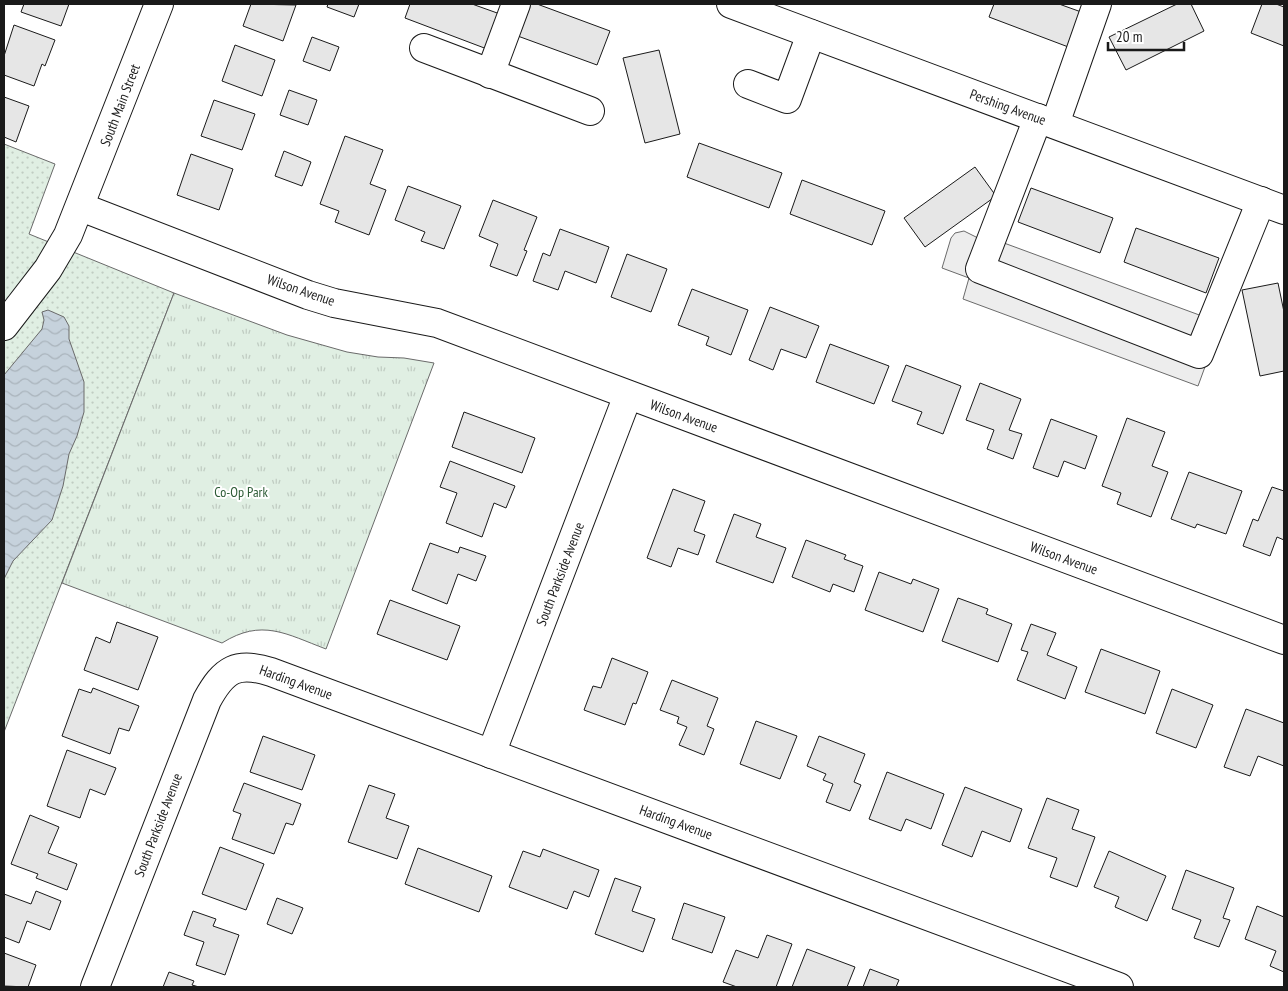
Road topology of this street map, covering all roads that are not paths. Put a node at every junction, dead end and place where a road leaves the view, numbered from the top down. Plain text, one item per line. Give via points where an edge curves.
1 (160, 4) edge
2 (516, 4) edge
3 (731, 4) edge
4 (1097, 4) edge
5 (811, 34) junction
6 (424, 48) dead end
7 (490, 74) junction
8 (748, 84) dead end
9 (590, 111) dead end
10 (1046, 121) junction
11 (81, 206) junction
12 (1272, 206) edge
13 (4, 326) edge
14 (628, 395) junction
15 (1284, 640) edge
16 (232, 670) joint
17 (491, 754) junction
18 (96, 987) edge
19 (1118, 987) edge

1 - 11 street, South Main Street
2 - 7 street
3 - 5 street, Pershing Avenue
4 - 10 street
5 - 8 street via 786,99
5 - 10 street, Pershing Avenue
6 - 7 street
7 - 9 street
10 - 12 street, Pershing Avenue
10 - 12 street via 980,269 1199,354
11 - 13 street, South Main Street via 48,269
11 - 14 street, Wilson Avenue via 308,295 437,323
14 - 15 street, Wilson Avenue
14 - 17 street, South Parkside Avenue
16 - 17 street, Harding Avenue via 255,667
16 - 18 street, South Parkside Avenue via 220,678 207,700
17 - 19 street, Harding Avenue

